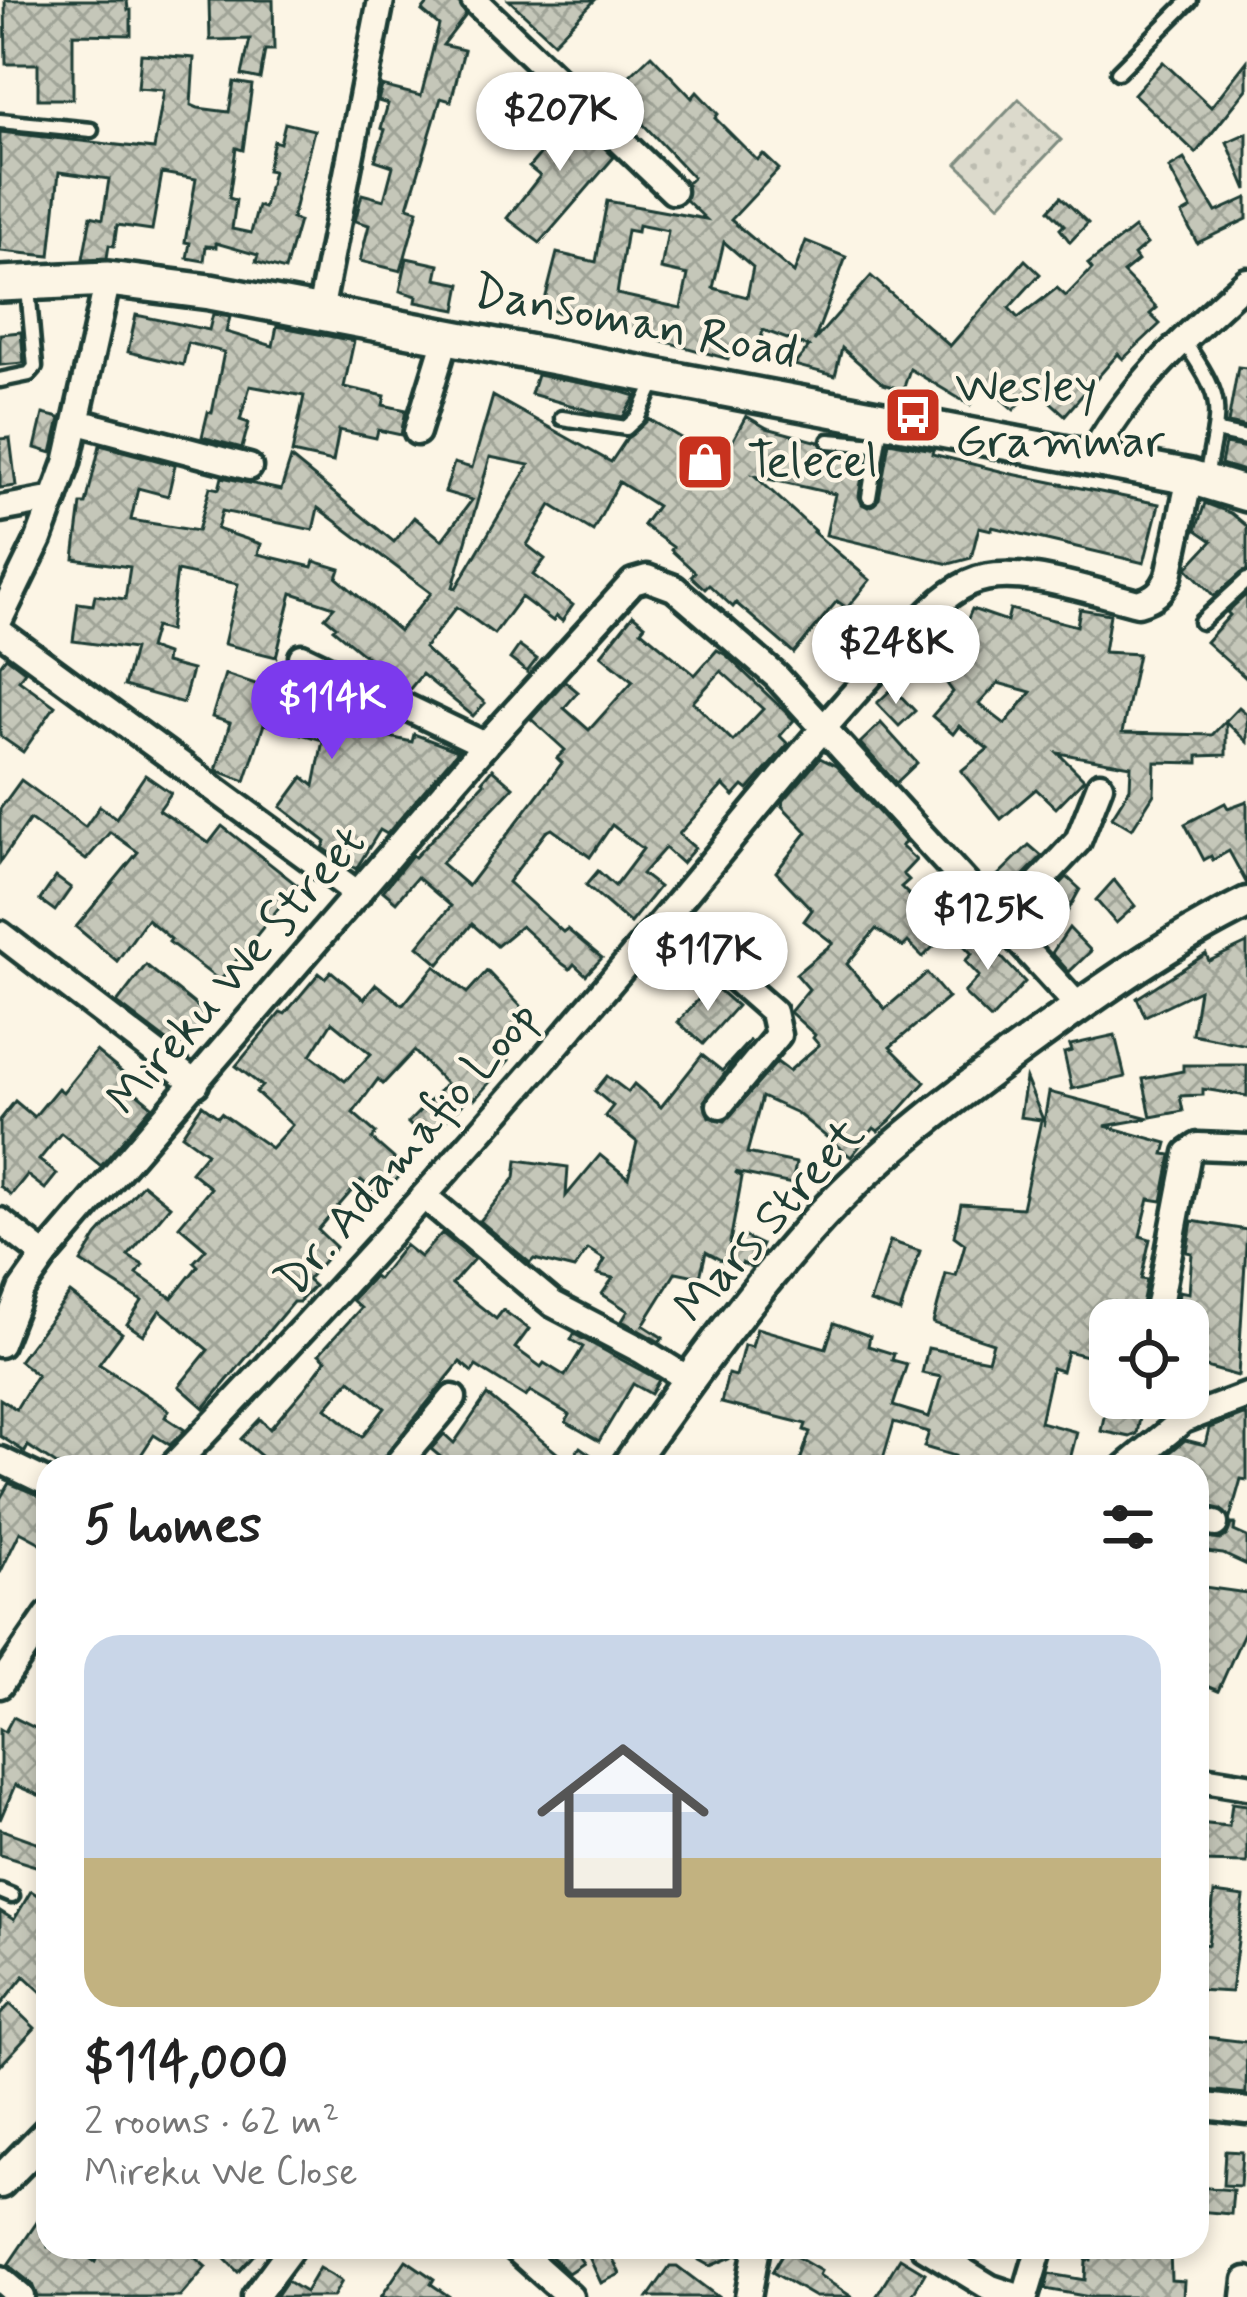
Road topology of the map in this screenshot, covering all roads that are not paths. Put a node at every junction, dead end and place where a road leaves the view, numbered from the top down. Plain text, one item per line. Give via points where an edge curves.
1 (381, 0) edge
2 (474, 0) edge
3 (1190, 0) edge
4 (1118, 73) dead end
5 (0, 121) edge
6 (91, 130) dead end
7 (673, 191) dead end
8 (108, 279) junction
9 (1247, 281) edge
10 (14, 282) edge
11 (320, 312) junction
12 (447, 335) junction
13 (1183, 339) junction
14 (656, 377) junction
15 (0, 380) edge
16 (562, 418) dead end
17 (78, 422) junction
18 (1215, 430) junction
19 (879, 431) junction
20 (417, 432) dead end
21 (1247, 438) edge
22 (829, 441) dead end
23 (1090, 460) junction
24 (248, 466) dead end
25 (1197, 479) junction
26 (1247, 494) edge
27 (869, 497) dead end
28 (55, 499) junction
29 (0, 508) edge
30 (1247, 580) edge
31 (0, 619) edge
32 (1201, 622) dead end
33 (0, 632) edge
34 (302, 657) dead end
35 (823, 725) junction
36 (485, 745) junction
37 (1100, 785) dead end
38 (358, 894) junction
39 (1247, 903) edge
40 (666, 918) junction
41 (1002, 922) junction
42 (0, 934) edge
43 (1078, 1006) junction
44 (196, 1084) junction
45 (720, 1105) dead end
46 (1247, 1148) edge
47 (425, 1197) junction
48 (0, 1221) edge
49 (45, 1256) junction
50 (1160, 1299) edge
51 (0, 1344) edge
52 (688, 1379) junction
53 (1247, 1396) edge
54 (453, 1398) dead end
55 (183, 1455) edge
56 (405, 1455) edge
57 (635, 1455) edge
58 (1141, 1455) edge
59 (0, 1460) edge
60 (36, 1477) edge
61 (36, 1632) edge
62 (0, 1684) edge
63 (1209, 1780) edge
64 (1247, 1786) edge
65 (1209, 2106) edge
66 (1247, 2111) edge
67 (36, 2145) edge
68 (0, 2182) edge
69 (283, 2259) edge
70 (527, 2259) edge
71 (755, 2259) edge
72 (944, 2259) edge
73 (1036, 2259) edge
74 (0, 2279) edge
75 (1247, 2281) edge
76 (21, 2297) edge
77 (255, 2297) edge
78 (570, 2297) edge
79 (748, 2297) edge
80 (1022, 2297) edge
81 (1245, 2297) edge

1 - 11 street
2 - 7 street
3 - 4 lane
5 - 6 lane
8 - 10 main road, Dansoman Road
8 - 11 main road, Dansoman Road
8 - 17 street
9 - 13 street
10 - 15 lane via 35,367
11 - 12 main road, Dansoman Road
12 - 14 main road, Dansoman Road
12 - 20 street
13 - 18 lane via 1211,381
13 - 23 street
14 - 16 lane via 626,428
14 - 19 main road, Dansoman Road
17 - 24 street
17 - 28 street
18 - 21 lane
18 - 25 lane
19 - 22 lane
19 - 23 main road, Dansoman Road
19 - 27 lane
23 - 25 main road, Dansoman Road
25 - 26 main road, Dansoman Road
25 - 35 street, Dr. Adamafio Loop via 1169,576 1150,599 1010,576 970,582
28 - 29 street
28 - 31 street
30 - 32 lane
33 - 38 street
34 - 36 street
35 - 36 street, Mireku We Street via 674,588 647,578 621,591
35 - 40 street, Dr. Adamafio Loop
35 - 41 street, Mireku We Street
36 - 38 street, Mireku We Street
37 - 41 street via 1078,842
38 - 44 street, Mireku We Street
39 - 43 street, Mars Street
40 - 45 street via 778,1024 778,1035
40 - 47 street, Dr. Adamafio Loop
41 - 43 street, Mireku We Street
42 - 44 street
43 - 52 street, Mars Street via 850,1186
44 - 49 street, Mireku We Street
46 - 50 street via 1188,1153
47 - 52 street via 553,1304
47 - 55 street, Dr. Adamafio Loop
48 - 49 street
49 - 51 street, Mireku We Street
52 - 57 street, Mars Street
53 - 58 street via 1183,1420
54 - 56 street
59 - 60 street
61 - 62 street
63 - 64 street
65 - 66 street
67 - 68 street
69 - 77 street
70 - 78 street
71 - 79 street
72 - 80 street
73 - 80 street
74 - 76 street
75 - 81 street

